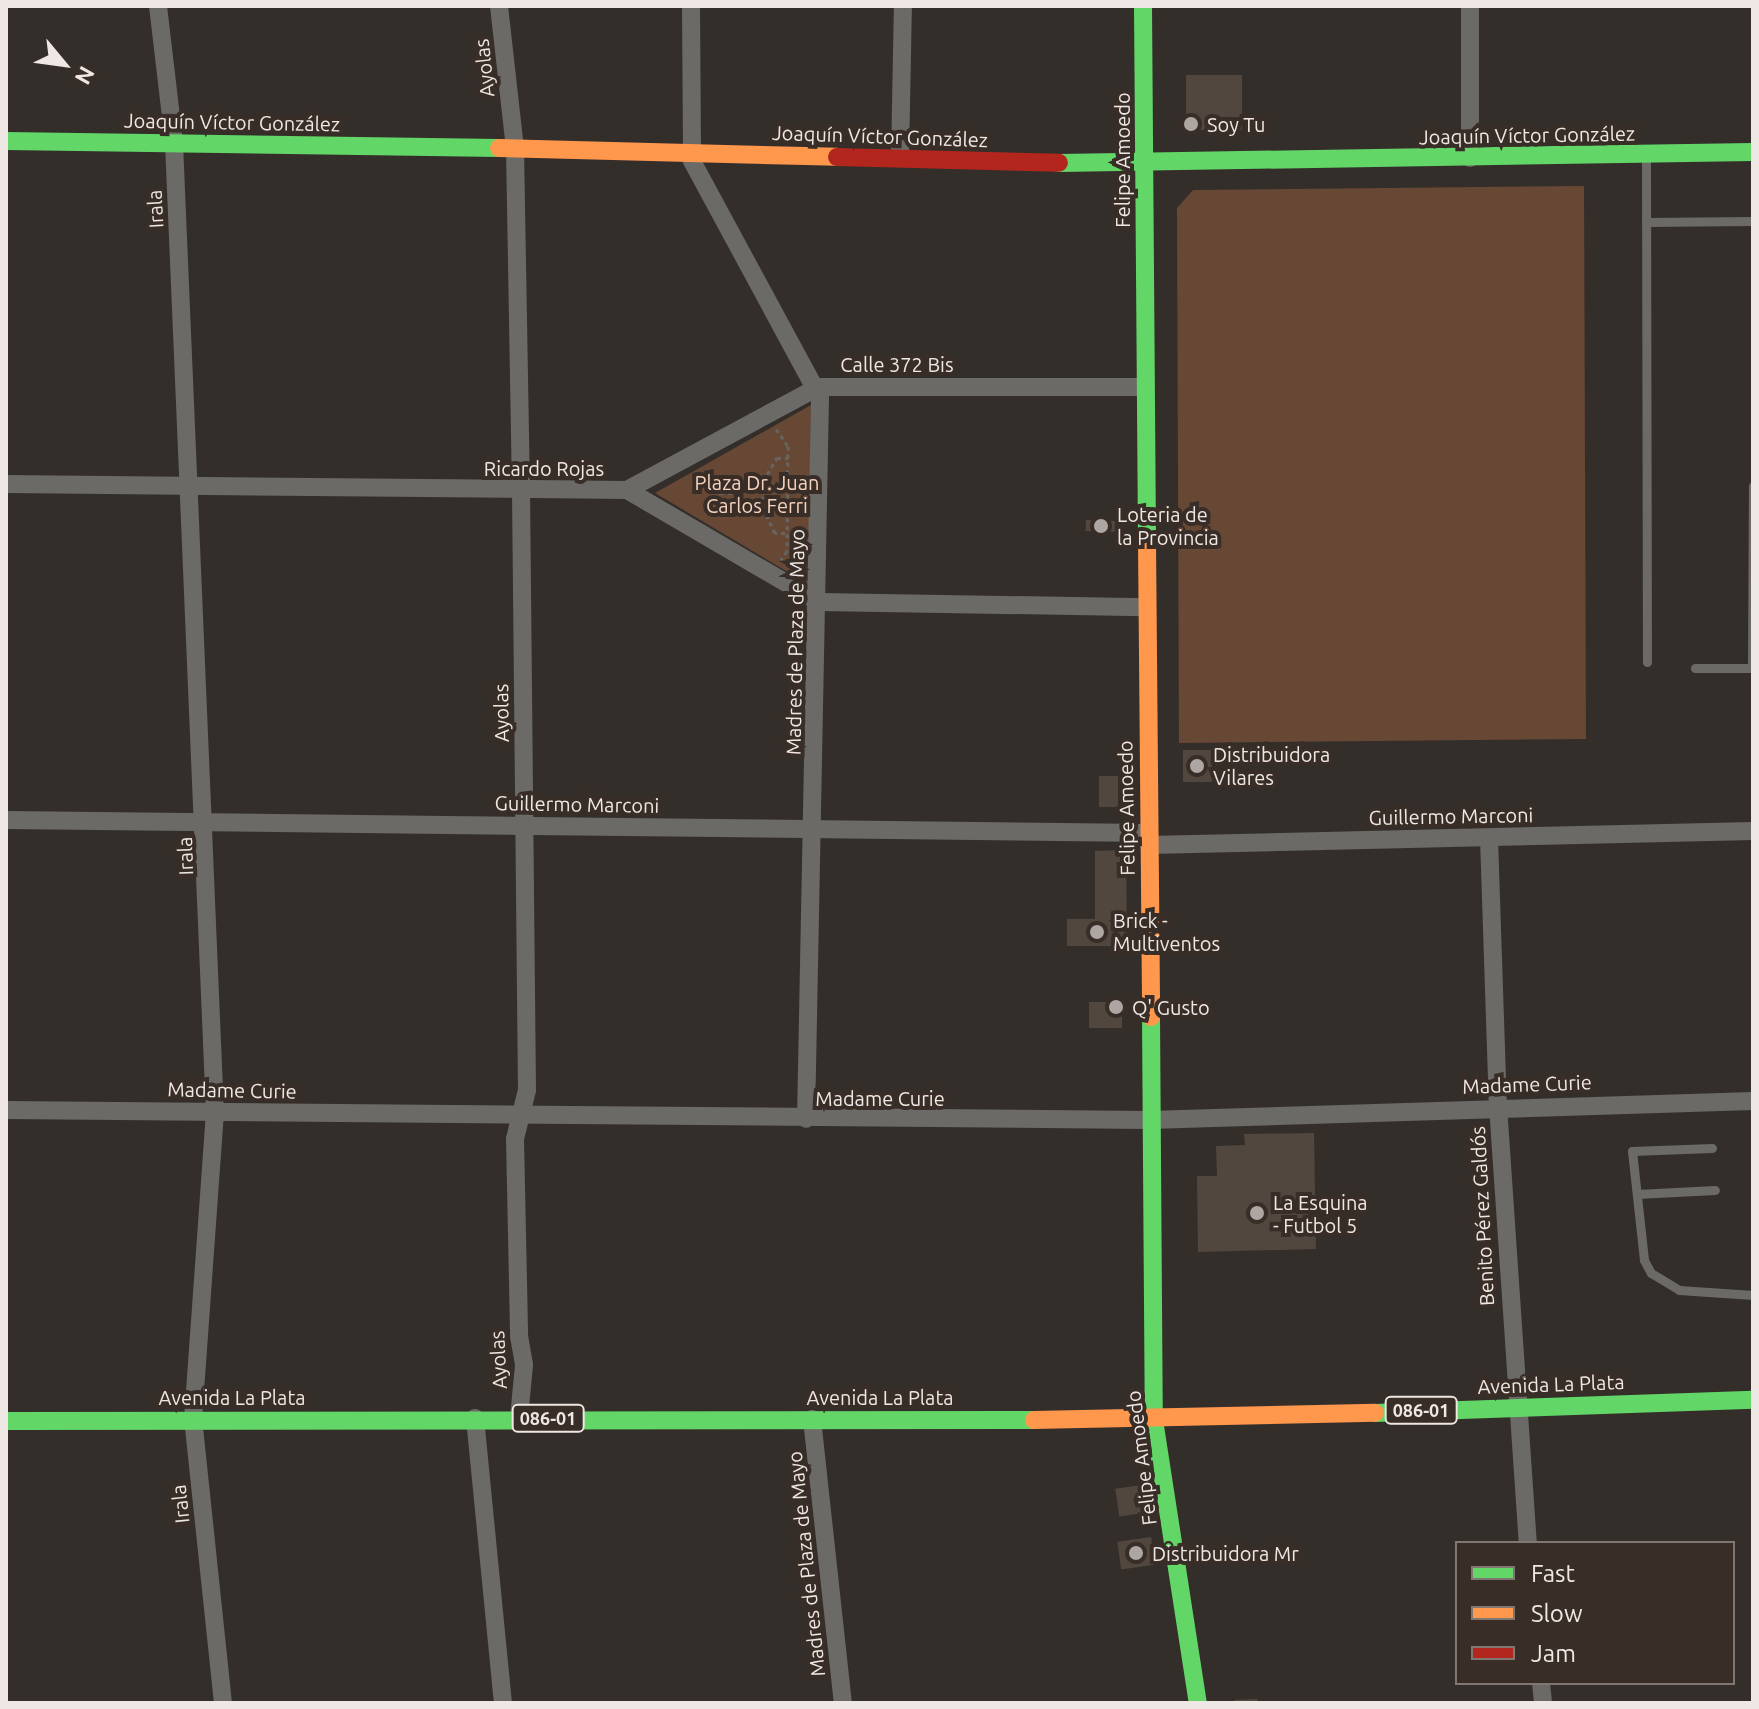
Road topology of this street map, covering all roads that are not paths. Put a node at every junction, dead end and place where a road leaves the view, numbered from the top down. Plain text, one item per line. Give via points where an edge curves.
1 (158, 6) edge
2 (499, 6) edge
3 (691, 6) edge
4 (903, 6) edge
5 (1143, 6) edge
6 (1470, 6) edge
7 (6, 141) edge
8 (174, 143) junction
9 (515, 148) junction
10 (1753, 152) edge
11 (691, 153) junction
12 (1646, 154) junction
13 (900, 158) junction
14 (1470, 158) junction
15 (1144, 165) junction
16 (1753, 221) edge
17 (1646, 222) junction
18 (818, 387) junction
19 (1145, 387) junction
20 (6, 484) edge
21 (189, 486) junction
22 (1753, 486) edge
23 (521, 490) junction
24 (627, 490) junction
25 (819, 602) junction
26 (1146, 607) junction
27 (1647, 662) dead end
28 (1695, 668) dead end
29 (1753, 668) edge
30 (6, 820) edge
31 (205, 822) junction
32 (525, 825) junction
33 (812, 828) junction
34 (1753, 831) edge
35 (1489, 838) junction
36 (1149, 839) junction
37 (1753, 1101) edge
38 (1498, 1106) junction
39 (6, 1110) edge
40 (215, 1112) junction
41 (520, 1117) junction
42 (806, 1119) junction
43 (1149, 1120) junction
44 (1712, 1148) dead end
45 (1715, 1190) dead end
46 (1637, 1194) junction
47 (1753, 1295) edge
48 (1753, 1400) edge
49 (1515, 1406) junction
50 (193, 1418) junction
51 (475, 1418) junction
52 (519, 1418) junction
53 (812, 1419) junction
54 (1154, 1420) junction
55 (6, 1421) edge
56 (1528, 1541) edge
57 (223, 1703) edge
58 (503, 1703) edge
59 (843, 1703) edge
60 (1198, 1703) edge

1 - 8 street, Irala
2 - 9 street, Ayolas
3 - 11 street, Madres de Plaza de Mayo
4 - 13 street
5 - 15 main road, Felipe Amoedo
6 - 14 street
7 - 8 main road, Joaquín Víctor González
8 - 9 main road, Joaquín Víctor González
8 - 21 street, Irala
9 - 11 main road, Joaquín Víctor González
9 - 23 street, Ayolas
10 - 12 main road, Joaquín Víctor González
11 - 13 main road, Joaquín Víctor González
11 - 18 street, Madres de Plaza de Mayo via 695,171
12 - 14 main road, Joaquín Víctor González
12 - 17 lane
13 - 15 main road, Joaquín Víctor González
14 - 15 main road, Joaquín Víctor González
15 - 19 main road, Felipe Amoedo
16 - 17 lane
17 - 27 lane
18 - 19 street, Calle 372 Bis
18 - 24 street, Calle 372 Bis
18 - 25 street, Madres de Plaza de Mayo
19 - 26 main road, Felipe Amoedo
20 - 21 street, Ricardo Rojas
21 - 23 street, Ricardo Rojas
21 - 31 street, Irala
22 - 29 lane
23 - 24 street, Ricardo Rojas
23 - 32 street, Ayolas
24 - 25 street, Ricardo Rojas
25 - 26 street, Ricardo Rojas
25 - 33 street, Madres de Plaza de Mayo
26 - 36 main road, Felipe Amoedo
28 - 29 lane
30 - 31 street, Guillermo Marconi
31 - 32 street, Guillermo Marconi
31 - 40 street, Irala
32 - 33 street, Guillermo Marconi
32 - 41 street, Ayolas via 527,1090
33 - 36 street, Guillermo Marconi
33 - 42 street, Madres de Plaza de Mayo
34 - 35 street, Guillermo Marconi
35 - 36 street, Guillermo Marconi
35 - 38 street, Benito Pérez Galdós
36 - 43 main road, Felipe Amoedo
37 - 38 street, Madame Curie
38 - 43 street, Madame Curie
38 - 49 street, Benito Pérez Galdós
39 - 40 street, Madame Curie
40 - 41 street, Madame Curie
40 - 50 street, Irala
41 - 42 street, Madame Curie
41 - 52 street, Ayolas via 514,1185 524,1365
42 - 43 street, Madame Curie
43 - 54 main road, Felipe Amoedo
44 - 46 lane via 1632,1151
45 - 46 lane
46 - 47 lane via 1644,1260 1651,1273 1679,1290
48 - 49 main road, Avenida La Plata / 086-01
49 - 54 main road, Avenida La Plata / 086-01
49 - 56 street, Benito Pérez Galdós
50 - 51 main road, Avenida La Plata / 086-01
50 - 55 main road, Avenida La Plata / 086-01
50 - 57 street, Irala
51 - 52 main road, Avenida La Plata / 086-01
51 - 58 street
52 - 53 main road, Avenida La Plata / 086-01
53 - 54 main road, Avenida La Plata / 086-01
53 - 59 street, Madres de Plaza de Mayo
54 - 60 main road, Felipe Amoedo

